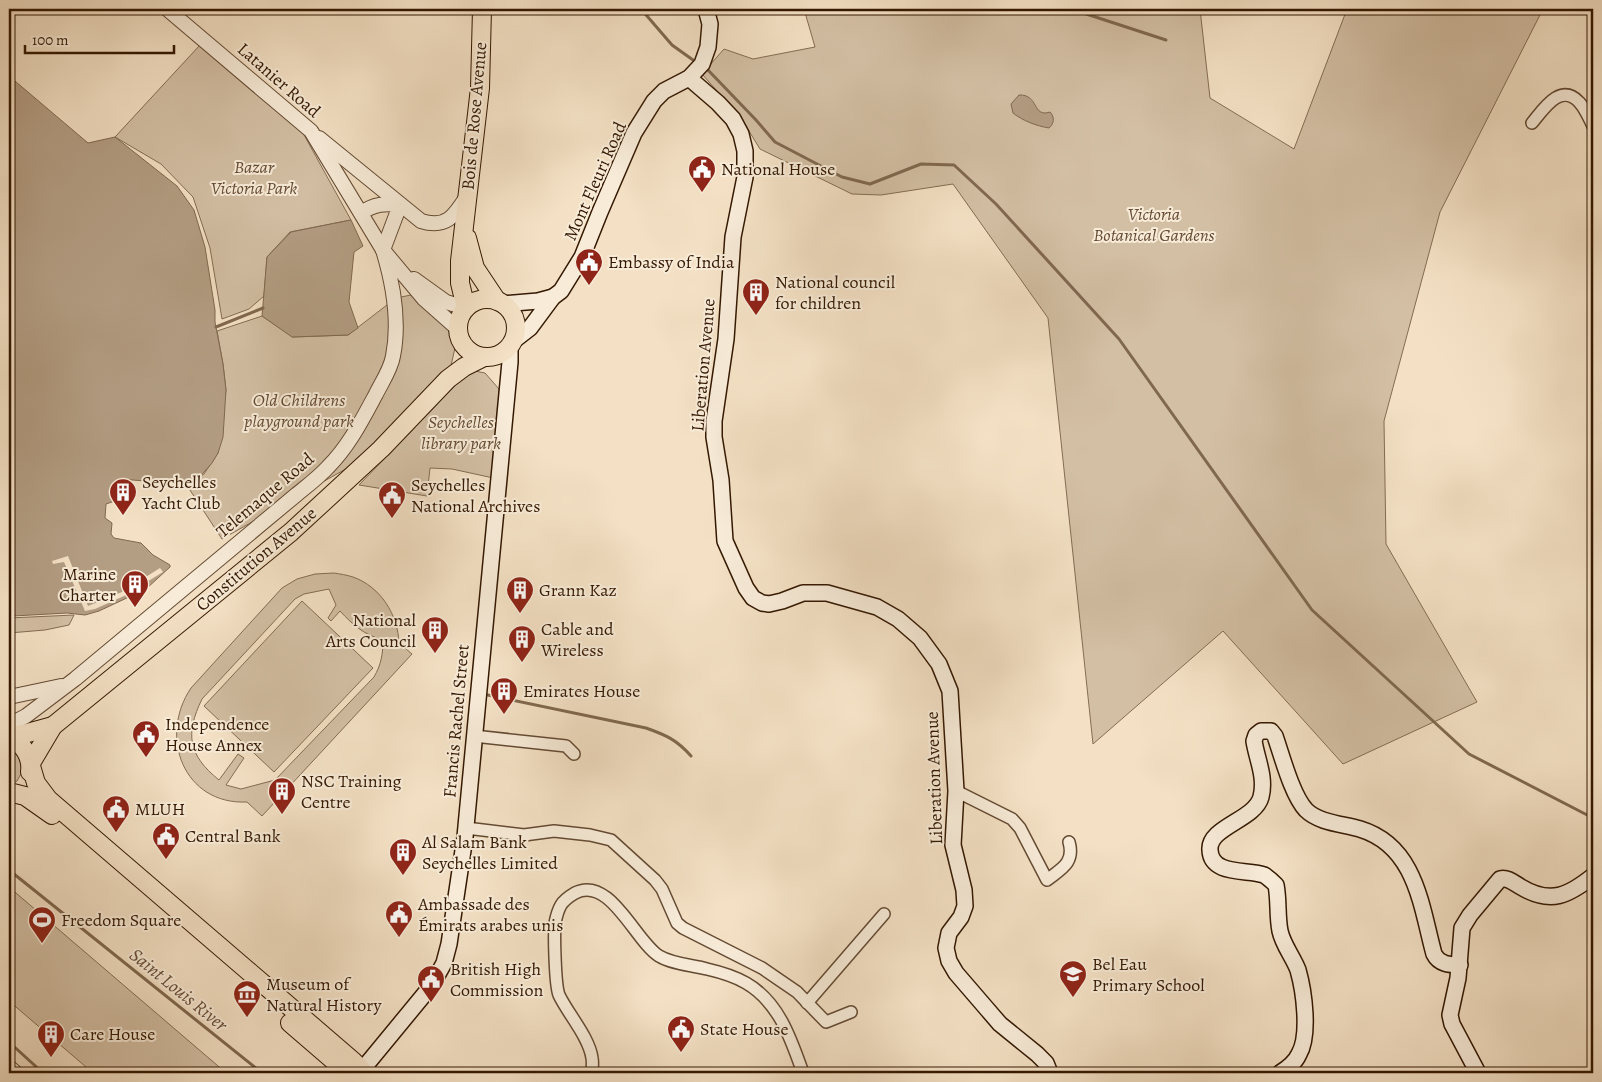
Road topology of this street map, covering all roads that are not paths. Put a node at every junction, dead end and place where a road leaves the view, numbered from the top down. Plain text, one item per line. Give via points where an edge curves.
1 (167, 9) edge
2 (482, 9) edge
3 (706, 9) edge
4 (689, 78) junction
5 (1532, 123) dead end
6 (1593, 126) edge
7 (311, 131) junction
8 (466, 196) junction
9 (400, 205) junction
10 (361, 214) junction
11 (465, 222) junction
12 (383, 250) junction
13 (400, 268) junction
14 (553, 297) junction
15 (500, 303) junction
16 (466, 308) junction
17 (459, 330) junction
18 (511, 344) junction
19 (484, 357) junction
20 (448, 379) junction
21 (67, 685) junction
22 (9, 697) edge
23 (9, 726) edge
24 (53, 726) junction
25 (474, 736) junction
26 (9, 738) edge
27 (574, 754) dead end
28 (31, 765) junction
29 (956, 791) junction
30 (11, 794) edge
31 (466, 828) junction
32 (1069, 842) dead end
33 (1593, 876) edge
34 (884, 914) dead end
35 (1460, 966) junction
36 (807, 1002) junction
37 (851, 1012) dead end
38 (9, 1067) edge
39 (358, 1072) edge
40 (16, 1073) edge
41 (592, 1073) edge
42 (803, 1073) edge
43 (1050, 1073) edge
44 (1280, 1073) edge
45 (1478, 1073) edge

1 - 7 street, Latanier Road
2 - 8 main road, Bois de Rose Avenue via 480,88
3 - 4 main road, Mont Fleuri Road via 710,24 708,48 702,64
4 - 14 main road, Mont Fleuri Road via 664,91 634,134 582,257 561,291
4 - 29 main road, Liberation Avenue via 733,119 746,151 746,177 733,237 726,339 714,421 725,541 746,588 753,598 762,603 782,601 803,593 827,593 877,607 898,619 920,638 939,664 950,691
5 - 6 street via 1555,97 1566,95 1578,101
7 - 9 street
7 - 10 street, Latanier Road
8 - 9 street via 455,216 436,224 421,221
8 - 11 main road, Bois de Rose Avenue
9 - 10 street via 376,205
9 - 12 street
10 - 12 street, Latanier Road
11 - 15 main road, Bois de Rose Avenue via 476,268
11 - 16 main road, Bois de Rose Avenue via 460,283
12 - 13 street, Latanier Road
12 - 21 street, Telemaque Road via 394,301 393,357 345,448 296,495
13 - 16 street, Latanier Road via 446,302
13 - 17 street, Latanier Road via 424,299
14 - 15 main road via 538,302
14 - 18 main road, Mont Fleuri Road via 530,328
15 - 16 main road via 481,300
15 - 18 main road via 509,310 516,326
16 - 17 main road
17 - 19 main road via 466,348
17 - 20 main road, Constitution Avenue
18 - 19 main road via 498,355
18 - 25 main road, Francis Rachel Street
19 - 20 main road, Constitution Avenue
20 - 24 main road, Constitution Avenue via 374,455 291,532
21 - 22 street, Telemaque Road
21 - 23 street, Telemaque Road
24 - 26 main road, Constitution Avenue
24 - 28 main road, Constitution Avenue
25 - 27 street via 566,746
25 - 31 main road, Francis Rachel Street
26 - 28 main road via 28,753
28 - 30 main road, Constitution Avenue via 26,782
28 - 39 main road via 36,783 48,799
29 - 32 street via 1012,818 1046,880 1070,859
29 - 43 main road, Liberation Avenue via 953,845 965,906 949,933 946,948 949,961 986,1009 1046,1063
30 - 39 main road via 25,796 43,807
31 - 36 street via 524,835 563,832 611,840 659,884 682,928 762,968
31 - 39 main road, Francis Rachel Street via 444,963 432,985
33 - 35 main road via 1573,891 1548,896 1530,892 1505,878 1500,879 1462,928
34 - 36 street
35 - 44 main road via 1446,964 1436,958 1419,892 1399,857 1370,832 1323,820 1306,810 1296,793 1275,736 1271,731 1261,731 1254,741 1263,778 1261,798 1251,812 1212,840 1210,852 1212,859 1222,868 1263,875 1276,885 1280,930 1297,969 1304,1010 1304,1039 1300,1053
35 - 45 main road via 1450,1015
36 - 37 street via 826,1022
38 - 40 street
41 - 42 street via 592,1057 584,1037 557,992 555,921 561,905 580,890 605,895 650,949 661,957 725,974 764,997 781,1018

